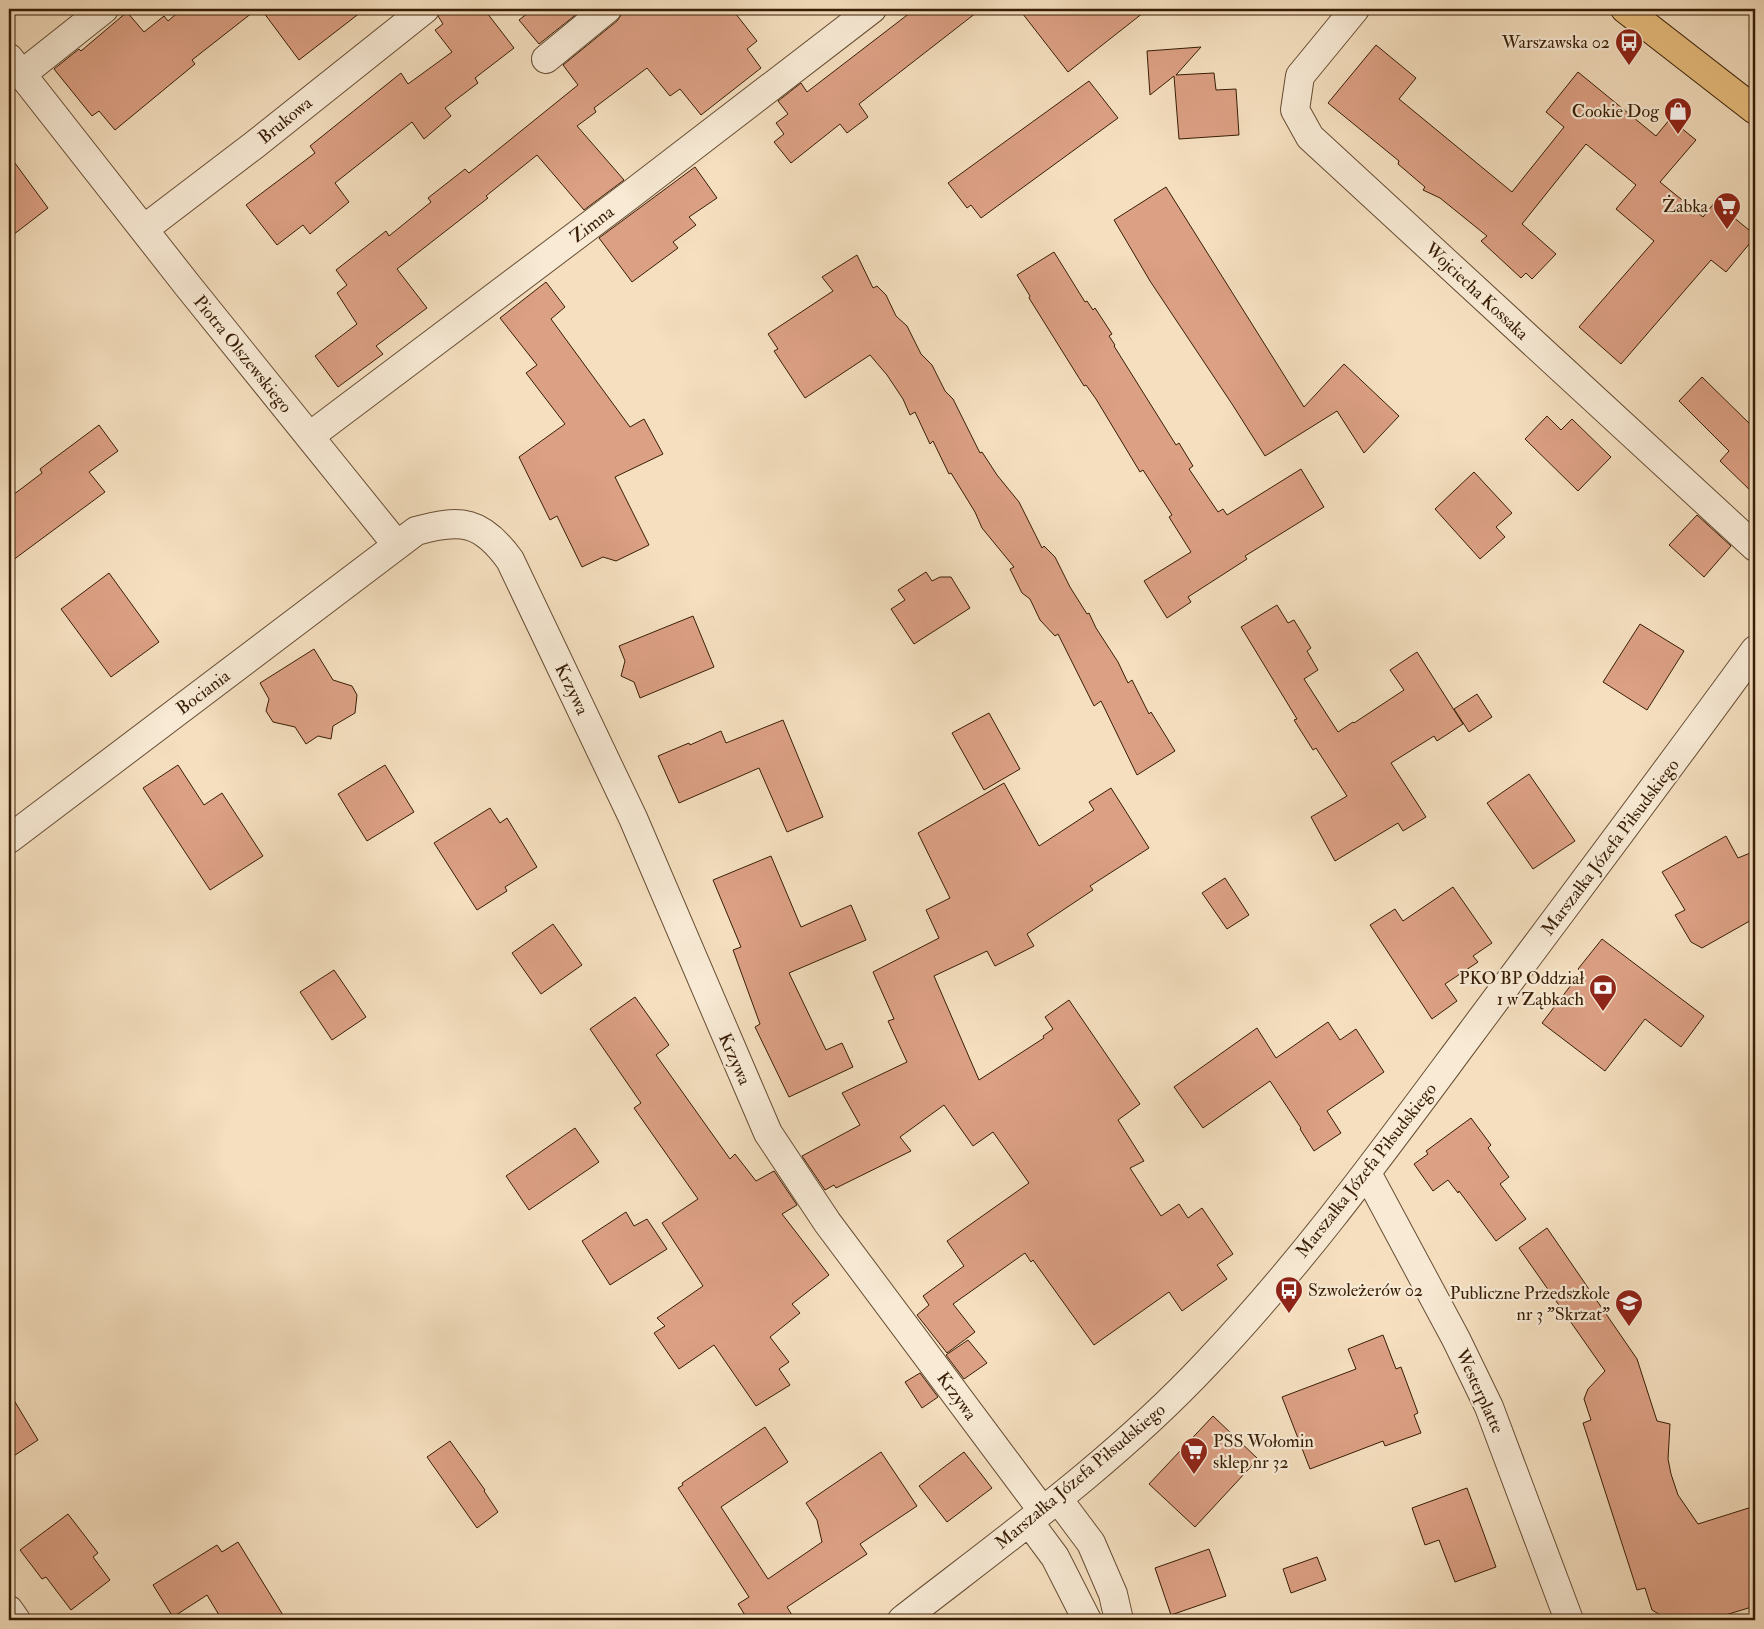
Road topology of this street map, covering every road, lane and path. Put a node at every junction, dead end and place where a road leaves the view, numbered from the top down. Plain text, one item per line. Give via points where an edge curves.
1 (104, 9) edge
2 (425, 9) edge
3 (606, 9) edge
4 (872, 9) edge
5 (1355, 9) edge
6 (1625, 9) edge
7 (546, 59) dead end
8 (15, 66) edge
9 (1755, 110) edge
10 (144, 230) junction
11 (310, 436) junction
12 (397, 545) junction
13 (1755, 547) edge
14 (1755, 650) edge
15 (9, 839) edge
16 (1368, 1173) junction
17 (1043, 1510) junction
18 (9, 1610) edge
19 (16, 1620) edge
20 (902, 1620) edge
21 (1087, 1620) edge
22 (1120, 1620) edge
23 (1569, 1620) edge

1 - 8 street
2 - 10 street, Brukowa
3 - 7 street
4 - 11 street, Zimna
5 - 13 street, Wojciecha Kossaka via 1300,76 1296,110 1310,137
6 - 9 main road
8 - 10 street, Piotra Olszewskiego
10 - 11 street, Piotra Olszewskiego
11 - 12 street, Piotra Olszewskiego
12 - 15 street, Bociania
12 - 17 street, Krzywa via 416,531 453,523 471,526 487,534 510,560 634,818 768,1133 827,1222
14 - 16 street, Marszałka Józefa Piłsudskiego
16 - 17 street, Marszałka Józefa Piłsudskiego via 1207,1364 1133,1436
16 - 23 street, Westerplatte via 1489,1406
17 - 20 street, Marszałka Józefa Piłsudskiego
17 - 21 street via 1055,1558
17 - 22 street via 1091,1543 1113,1594
18 - 19 street

